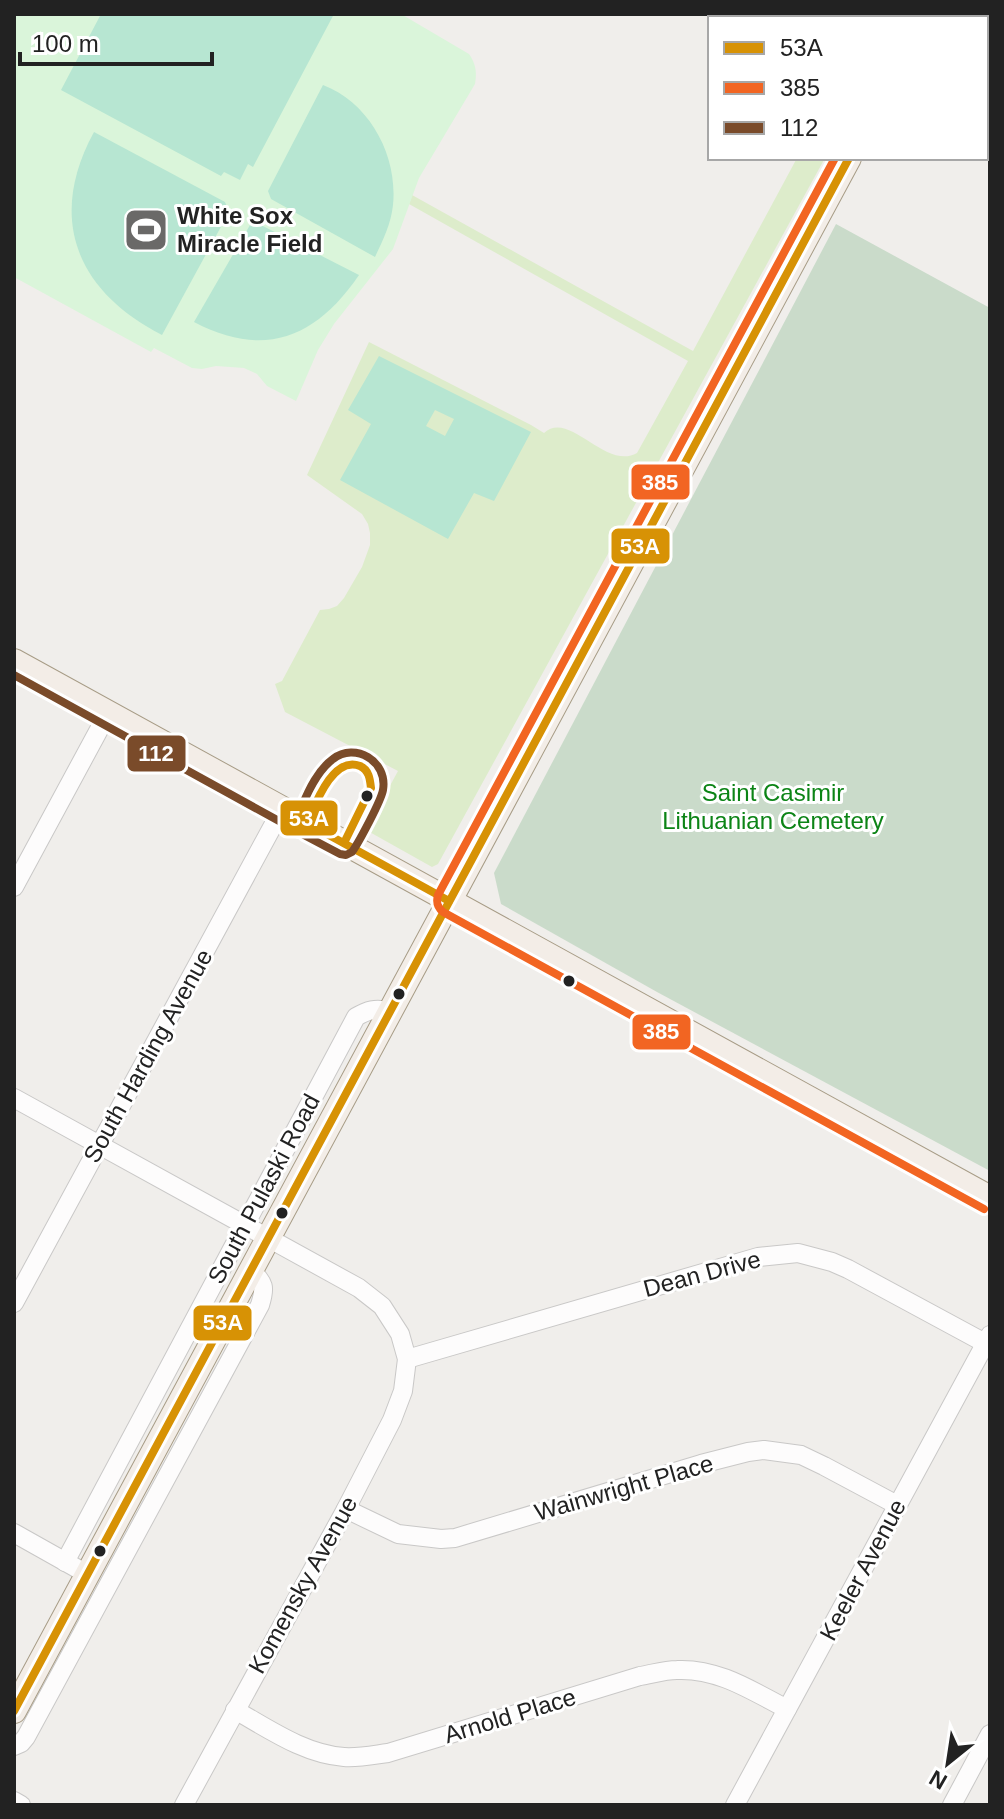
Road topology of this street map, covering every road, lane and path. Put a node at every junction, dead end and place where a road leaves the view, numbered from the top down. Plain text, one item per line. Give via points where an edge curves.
1 (848, 160) edge
2 (14, 661) edge
3 (108, 713) junction
4 (282, 809) junction
5 (15, 882) edge
6 (449, 901) junction
7 (389, 1011) junction
8 (14, 1098) edge
9 (100, 1145) junction
10 (990, 1198) edge
11 (245, 1224) junction
12 (268, 1237) junction
13 (251, 1270) junction
14 (14, 1303) edge
15 (988, 1339) edge
16 (407, 1359) junction
17 (897, 1505) junction
18 (346, 1509) junction
19 (14, 1533) edge
20 (65, 1562) junction
21 (87, 1574) junction
22 (787, 1709) junction
23 (235, 1710) junction
24 (14, 1711) edge
25 (990, 1734) edge
26 (14, 1746) edge
27 (985, 1756) edge
28 (14, 1801) edge
29 (21, 1805) edge
30 (184, 1805) edge
31 (735, 1805) edge
32 (952, 1805) edge

1 - 6 main road, South Pulaski Road
2 - 3 main road
3 - 4 main road
3 - 5 street
4 - 6 main road
4 - 9 street, South Harding Avenue
6 - 7 main road, South Pulaski Road
6 - 10 main road
7 - 11 street, South Pulaski Road via 369,1010 356,1017
7 - 12 main road, South Pulaski Road
8 - 9 street
9 - 11 street
9 - 14 street, South Harding Avenue
11 - 12 street
11 - 20 street, South Pulaski Road
12 - 13 main road, South Pulaski Road
12 - 16 street via 382,1306 400,1334
13 - 21 main road, South Pulaski Road
13 - 26 street, South Pulaski Road via 264,1284 260,1305 26,1737
15 - 16 street, Dean Drive via 848,1269 798,1253 758,1257
15 - 17 street, Keeler Avenue
16 - 18 street, Komensky Avenue via 392,1420
17 - 18 street, Wainwright Place via 801,1455 764,1450 455,1538 398,1534
17 - 22 street, Keeler Avenue
18 - 23 street, Komensky Avenue
19 - 20 street
20 - 21 street
21 - 24 main road, South Pulaski Road
22 - 23 street, Arnold Place via 726,1678 674,1669 388,1753 357,1757 311,1750
22 - 31 street, Keeler Avenue
23 - 30 street, Komensky Avenue
25 - 27 street
27 - 32 street
28 - 29 street

